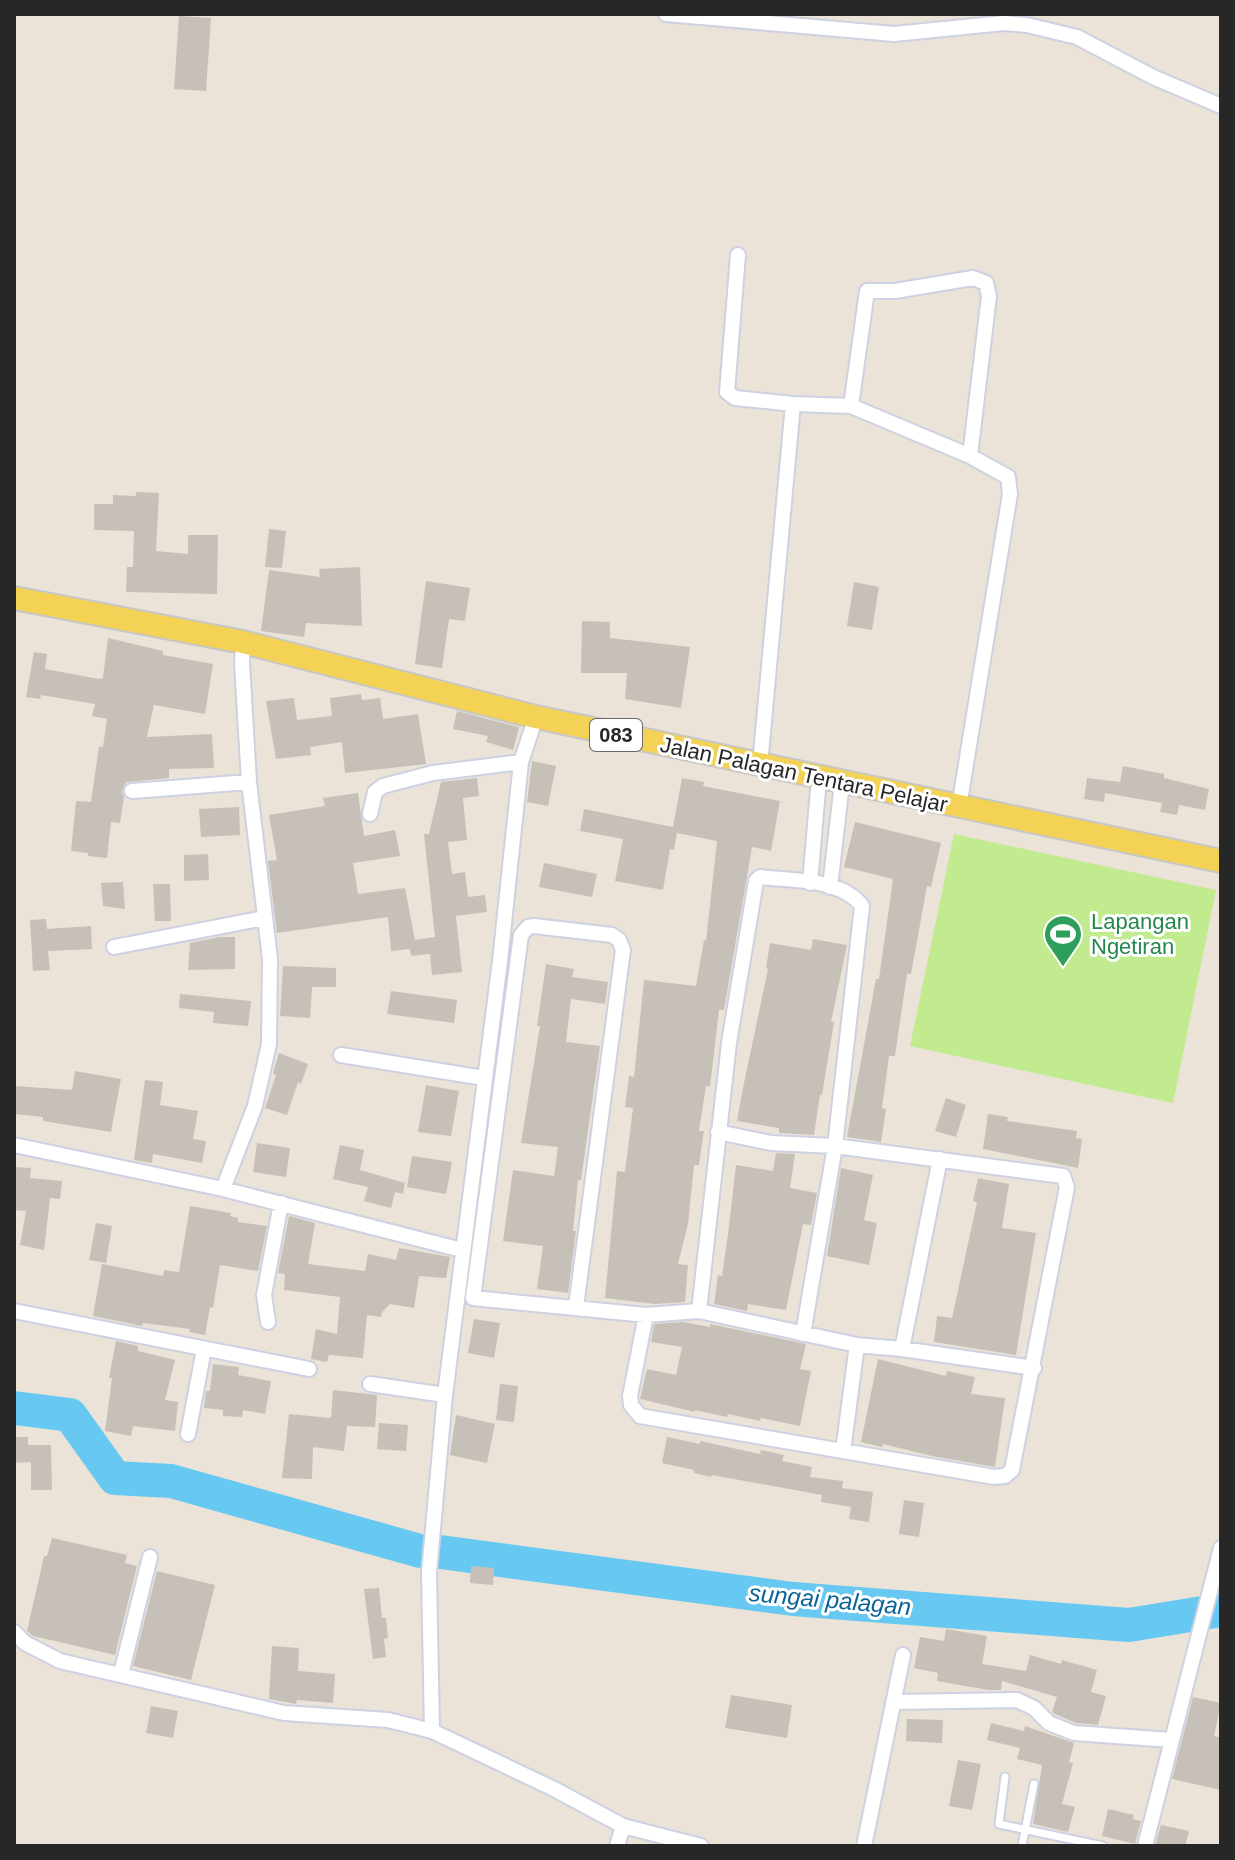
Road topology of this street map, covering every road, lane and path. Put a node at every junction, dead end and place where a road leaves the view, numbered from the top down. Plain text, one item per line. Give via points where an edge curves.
1 (666, 14) edge
2 (1221, 106) edge
3 (738, 255) dead end
4 (793, 404) junction
5 (851, 406) junction
6 (970, 456) junction
7 (14, 598) edge
8 (243, 642) junction
9 (536, 717) junction
10 (521, 762) junction
11 (760, 765) junction
12 (819, 778) junction
13 (249, 782) junction
14 (842, 783) junction
15 (132, 791) dead end
16 (959, 807) junction
17 (370, 814) dead end
18 (1221, 861) edge
19 (810, 883) junction
20 (830, 887) junction
21 (265, 918) junction
22 (114, 947) dead end
23 (489, 1042) junction
24 (507, 1045) junction
25 (341, 1055) dead end
26 (484, 1078) junction
27 (718, 1132) junction
28 (14, 1145) edge
29 (835, 1146) junction
30 (940, 1159) junction
31 (223, 1189) junction
32 (281, 1203) junction
33 (462, 1250) junction
34 (576, 1307) junction
35 (14, 1311) edge
36 (699, 1311) junction
37 (646, 1315) junction
38 (268, 1322) dead end
39 (803, 1334) junction
40 (857, 1345) junction
41 (204, 1349) junction
42 (902, 1349) junction
43 (1034, 1368) junction
44 (309, 1369) dead end
45 (370, 1384) dead end
46 (445, 1395) junction
47 (188, 1434) dead end
48 (843, 1451) junction
49 (1221, 1548) edge
50 (150, 1557) dead end
51 (14, 1632) edge
52 (903, 1655) dead end
53 (121, 1674) junction
54 (893, 1702) junction
55 (432, 1731) junction
56 (1171, 1740) junction
57 (1005, 1777) dead end
58 (1034, 1784) dead end
59 (623, 1826) junction
60 (1027, 1829) junction
61 (617, 1846) edge
62 (701, 1846) edge
63 (864, 1846) edge
64 (1022, 1846) edge
65 (1103, 1846) edge
66 (1145, 1846) edge

1 - 2 street via 894,34 1027,25 1077,37
3 - 4 street via 727,392 735,398
4 - 5 street
4 - 11 street
5 - 6 street
5 - 6 street via 867,291 973,278 986,283 989,296
6 - 16 street via 1008,477 1010,494
7 - 8 main road, Jalan Palagan Tentara Pelajar / 083
8 - 9 main road, Jalan Palagan Tentara Pelajar / 083
8 - 13 street
9 - 10 street
9 - 11 main road, Jalan Palagan Tentara Pelajar / 083
10 - 17 street via 433,773 383,786 375,792
10 - 23 street
11 - 12 main road, Jalan Palagan Tentara Pelajar / 083
12 - 14 main road, Jalan Palagan Tentara Pelajar / 083
12 - 19 street
13 - 15 street
13 - 21 street
14 - 16 main road, Jalan Palagan Tentara Pelajar / 083
14 - 20 street
16 - 18 main road, Jalan Palagan Tentara Pelajar / 083
19 - 20 street
19 - 27 street via 760,877 756,881
20 - 29 street via 855,896 862,906
21 - 22 street
21 - 31 street via 269,1044 255,1106
23 - 24 street
23 - 26 street
24 - 34 street via 473,1298
24 - 34 street via 524,930 541,926 619,940 623,950
25 - 26 street
26 - 33 street
27 - 29 street via 771,1143
27 - 36 street
28 - 31 street
29 - 30 street
29 - 39 street
30 - 42 street
30 - 43 street via 1058,1174 1066,1180
31 - 32 street
32 - 33 street
32 - 38 street via 264,1295
33 - 46 street
34 - 37 street
35 - 41 street
36 - 37 street
36 - 39 street
37 - 48 street via 630,1396 640,1416
39 - 40 street
40 - 42 street
40 - 48 street
41 - 44 street
41 - 47 street
42 - 43 street
43 - 48 street via 1015,1462 1005,1476
45 - 46 street
46 - 55 street via 429,1573
49 - 56 street
50 - 53 street
51 - 53 street via 60,1661
52 - 54 street
53 - 55 street via 284,1713 388,1720
54 - 56 street via 1017,1700 1074,1733
54 - 63 street
55 - 59 street
56 - 66 street
57 - 60 lane via 999,1824
58 - 60 lane
59 - 61 street
59 - 62 street
60 - 64 lane
60 - 65 lane

